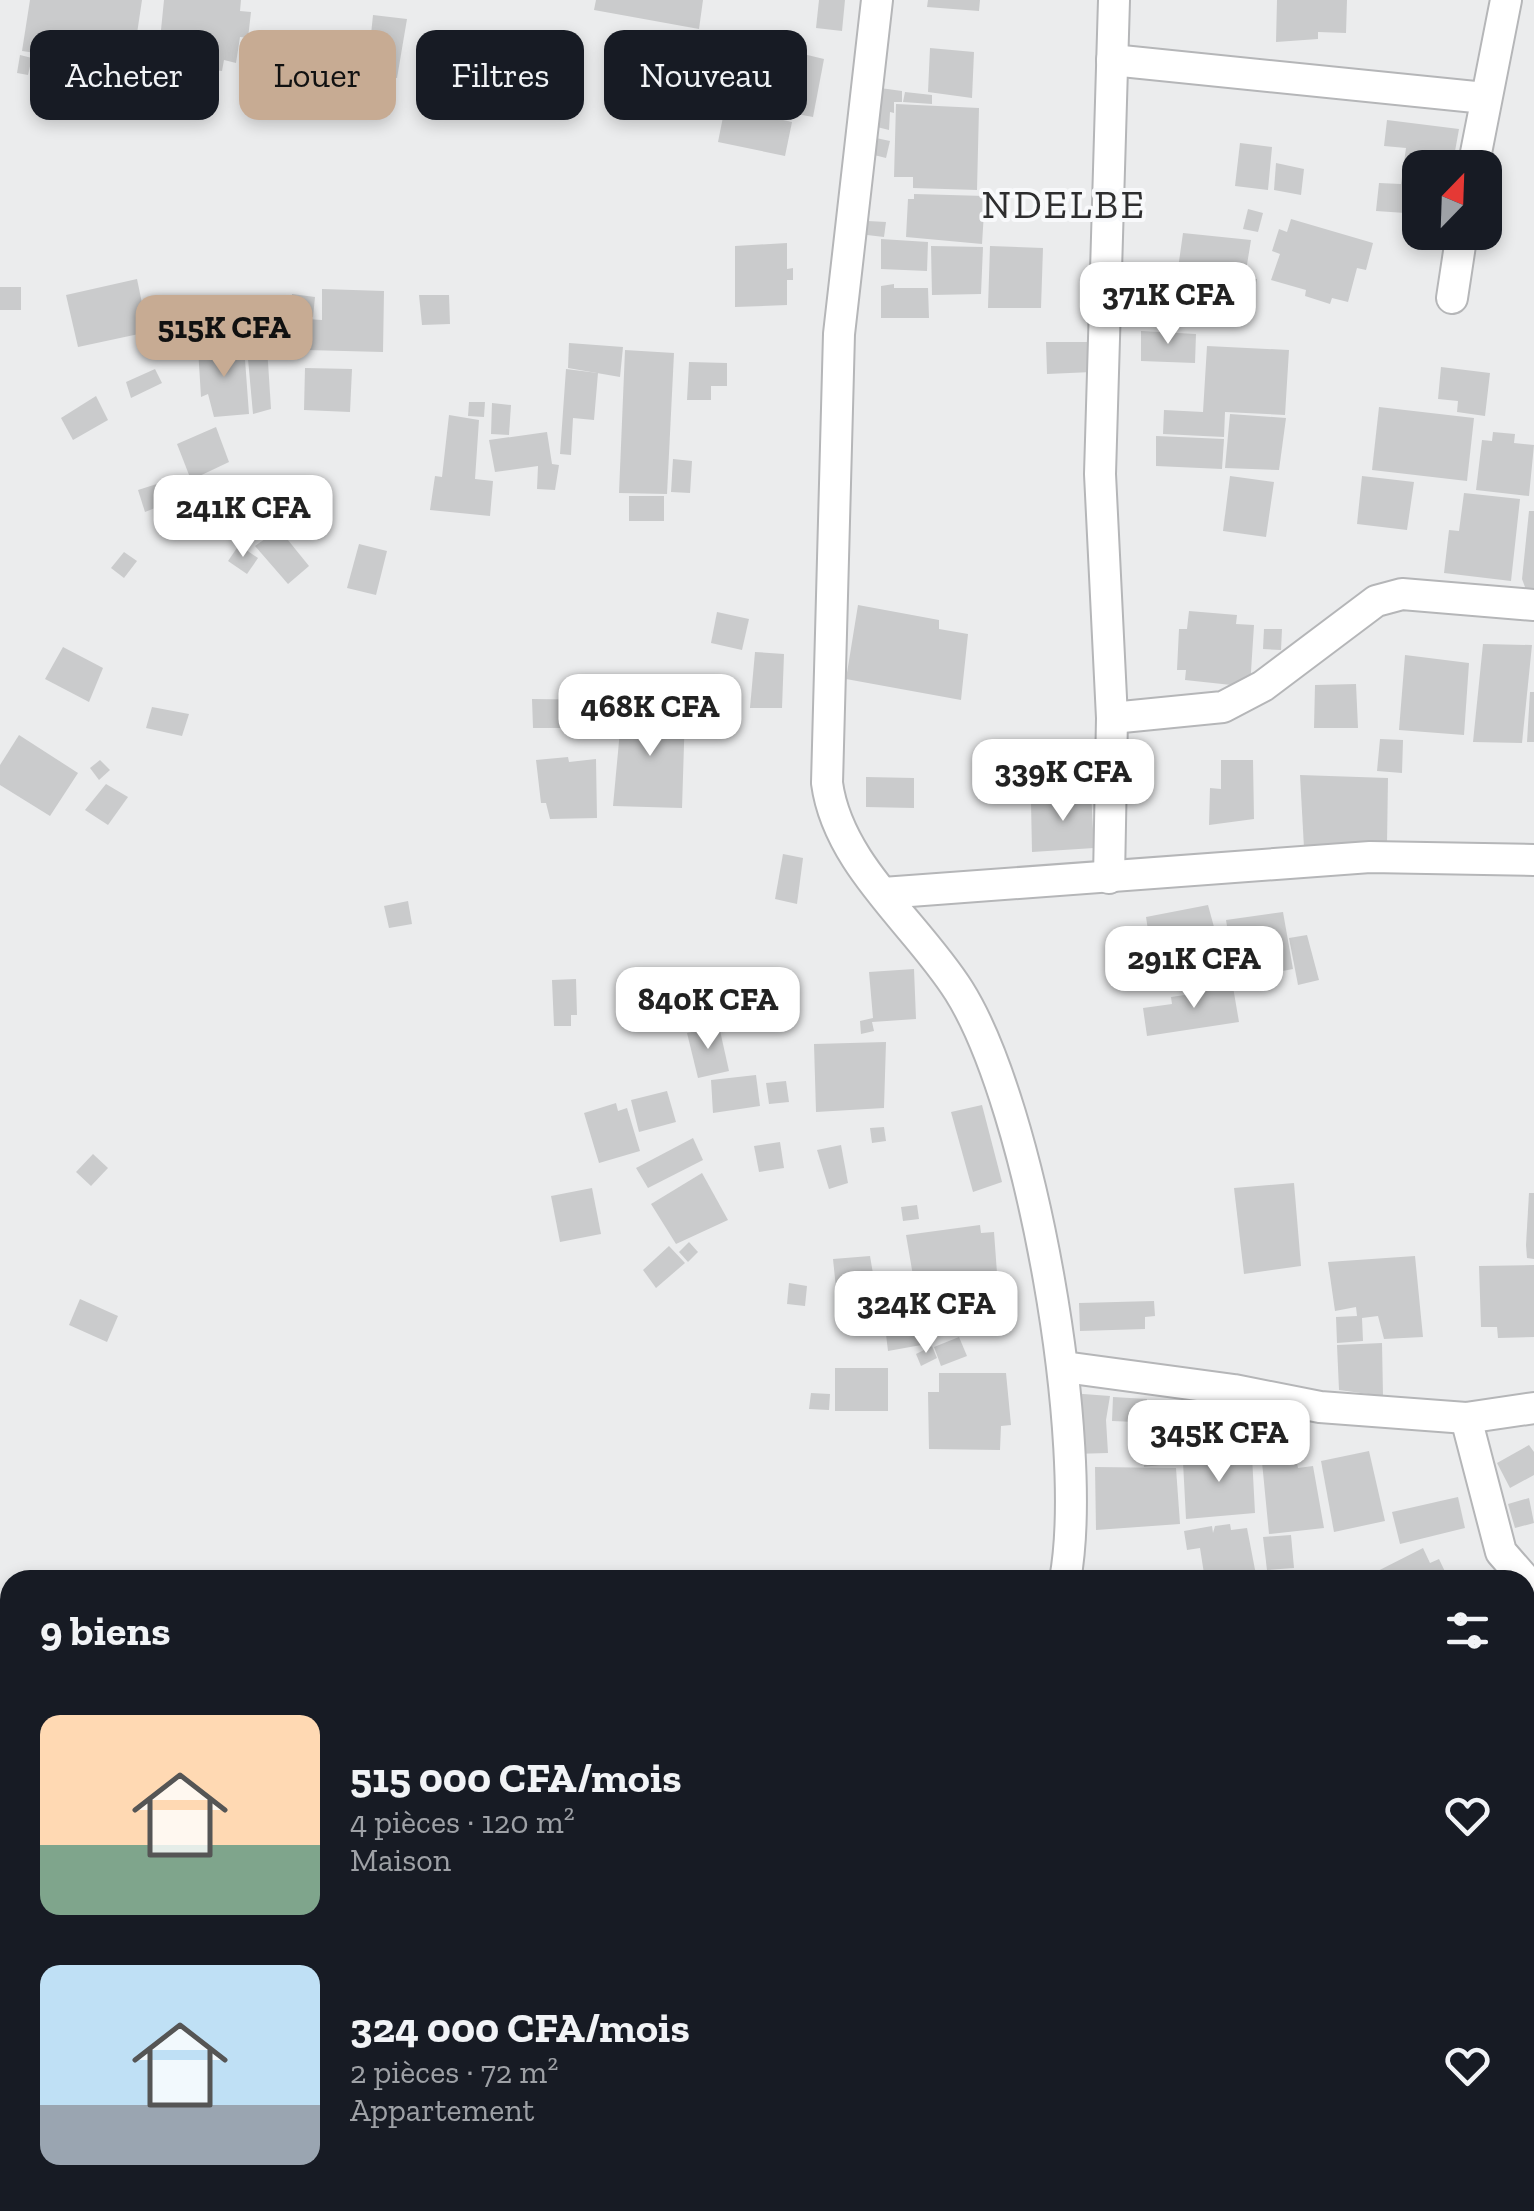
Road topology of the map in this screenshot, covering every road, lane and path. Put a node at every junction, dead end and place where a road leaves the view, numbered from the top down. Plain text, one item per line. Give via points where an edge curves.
1 (877, 0) edge
2 (1114, 0) edge
3 (1506, 0) edge
4 (1112, 60) junction
5 (1484, 98) junction
6 (1476, 150) edge
7 (1459, 250) edge
8 (1452, 298) dead end
9 (1534, 604) edge
10 (1112, 718) junction
11 (1534, 860) edge
12 (1109, 878) junction
13 (883, 893) junction
14 (1064, 1367) junction
15 (1534, 1408) edge
16 (1466, 1418) junction
17 (1498, 1566) edge
18 (1067, 1570) edge

1 - 13 street via 839,334 828,782 831,811
2 - 4 street
3 - 5 street
4 - 5 street
4 - 10 street via 1100,474
5 - 6 street
7 - 8 street
9 - 10 street via 1402,594 1376,601 1263,686 1223,707
10 - 12 street
11 - 12 street via 1370,857
12 - 13 street
13 - 14 street via 958,988 988,1042 1026,1178
14 - 16 street via 1320,1407
14 - 18 street
15 - 16 street
16 - 17 street

